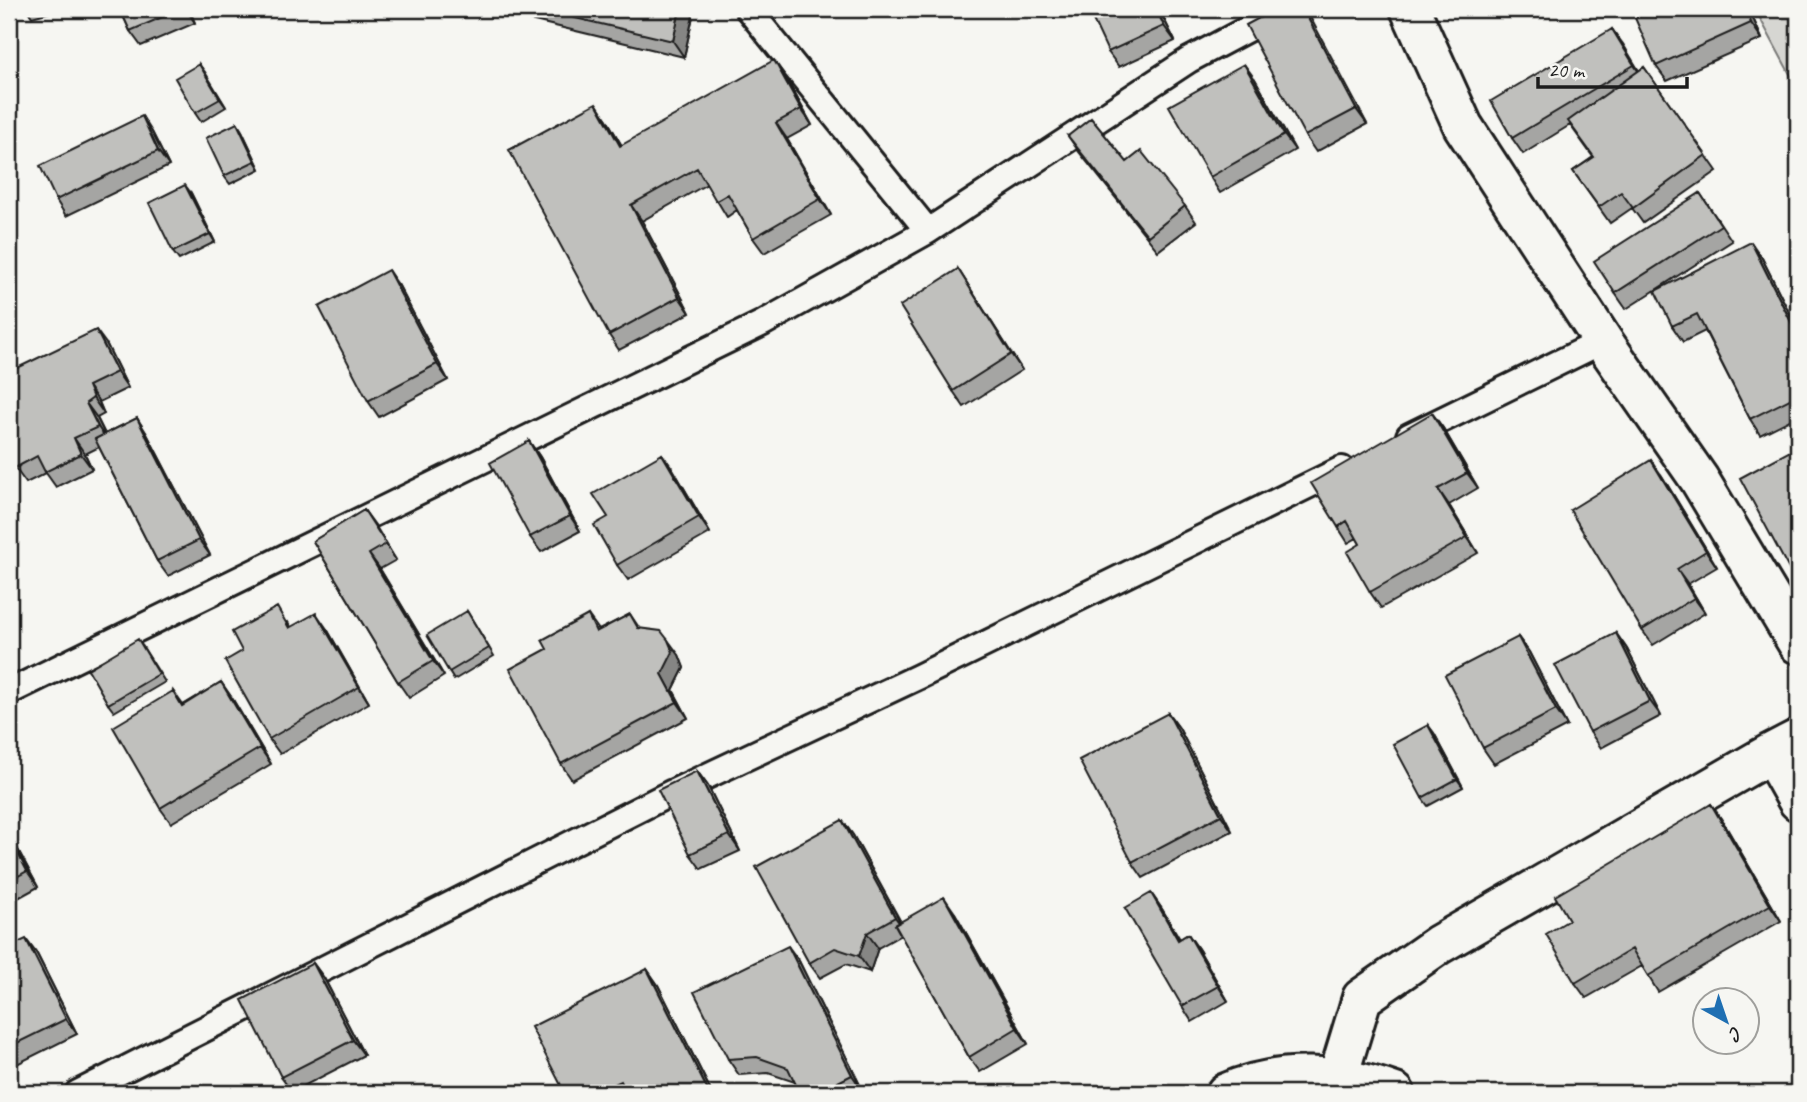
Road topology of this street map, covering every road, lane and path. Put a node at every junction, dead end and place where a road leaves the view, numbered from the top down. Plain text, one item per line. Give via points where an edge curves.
1 (748, 9) edge
2 (1285, 9) edge
3 (1410, 9) edge
4 (928, 231) junction
5 (1604, 341) junction
6 (1391, 445) edge
7 (1367, 457) edge
8 (1798, 644) edge
9 (9, 692) edge
10 (1784, 746) edge
11 (1798, 801) edge
12 (1338, 1077) junction
13 (78, 1093) edge
14 (1226, 1093) edge
15 (1395, 1093) edge

1 - 4 lane
2 - 4 lane via 1189,60
3 - 5 street via 1463,126
4 - 9 lane via 751,329
5 - 6 lane
5 - 8 street via 1699,479
7 - 13 lane via 673,792
10 - 11 street
10 - 12 street via 1438,944 1362,998
12 - 14 street via 1292,1077 1246,1084
12 - 15 street

